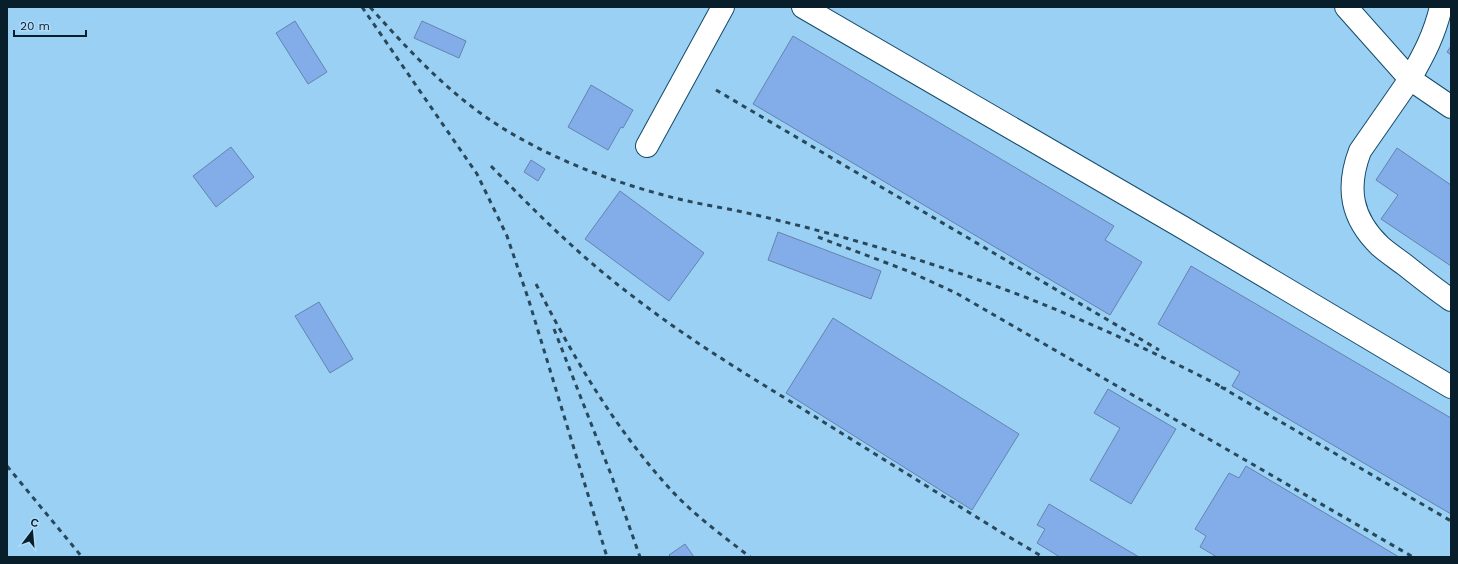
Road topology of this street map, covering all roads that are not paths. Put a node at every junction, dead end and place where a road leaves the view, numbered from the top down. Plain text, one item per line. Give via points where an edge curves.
1 (723, 7) edge
2 (803, 7) edge
3 (1346, 7) edge
4 (1441, 7) edge
5 (1410, 79) junction
6 (1451, 107) edge
7 (647, 146) dead end
8 (1451, 300) edge
9 (1451, 387) edge

1 - 7 lane
2 - 9 lane
3 - 5 lane
4 - 5 lane via 1433,35
5 - 6 lane
5 - 8 lane via 1360,151 1352,179 1354,206 1368,232 1381,246

